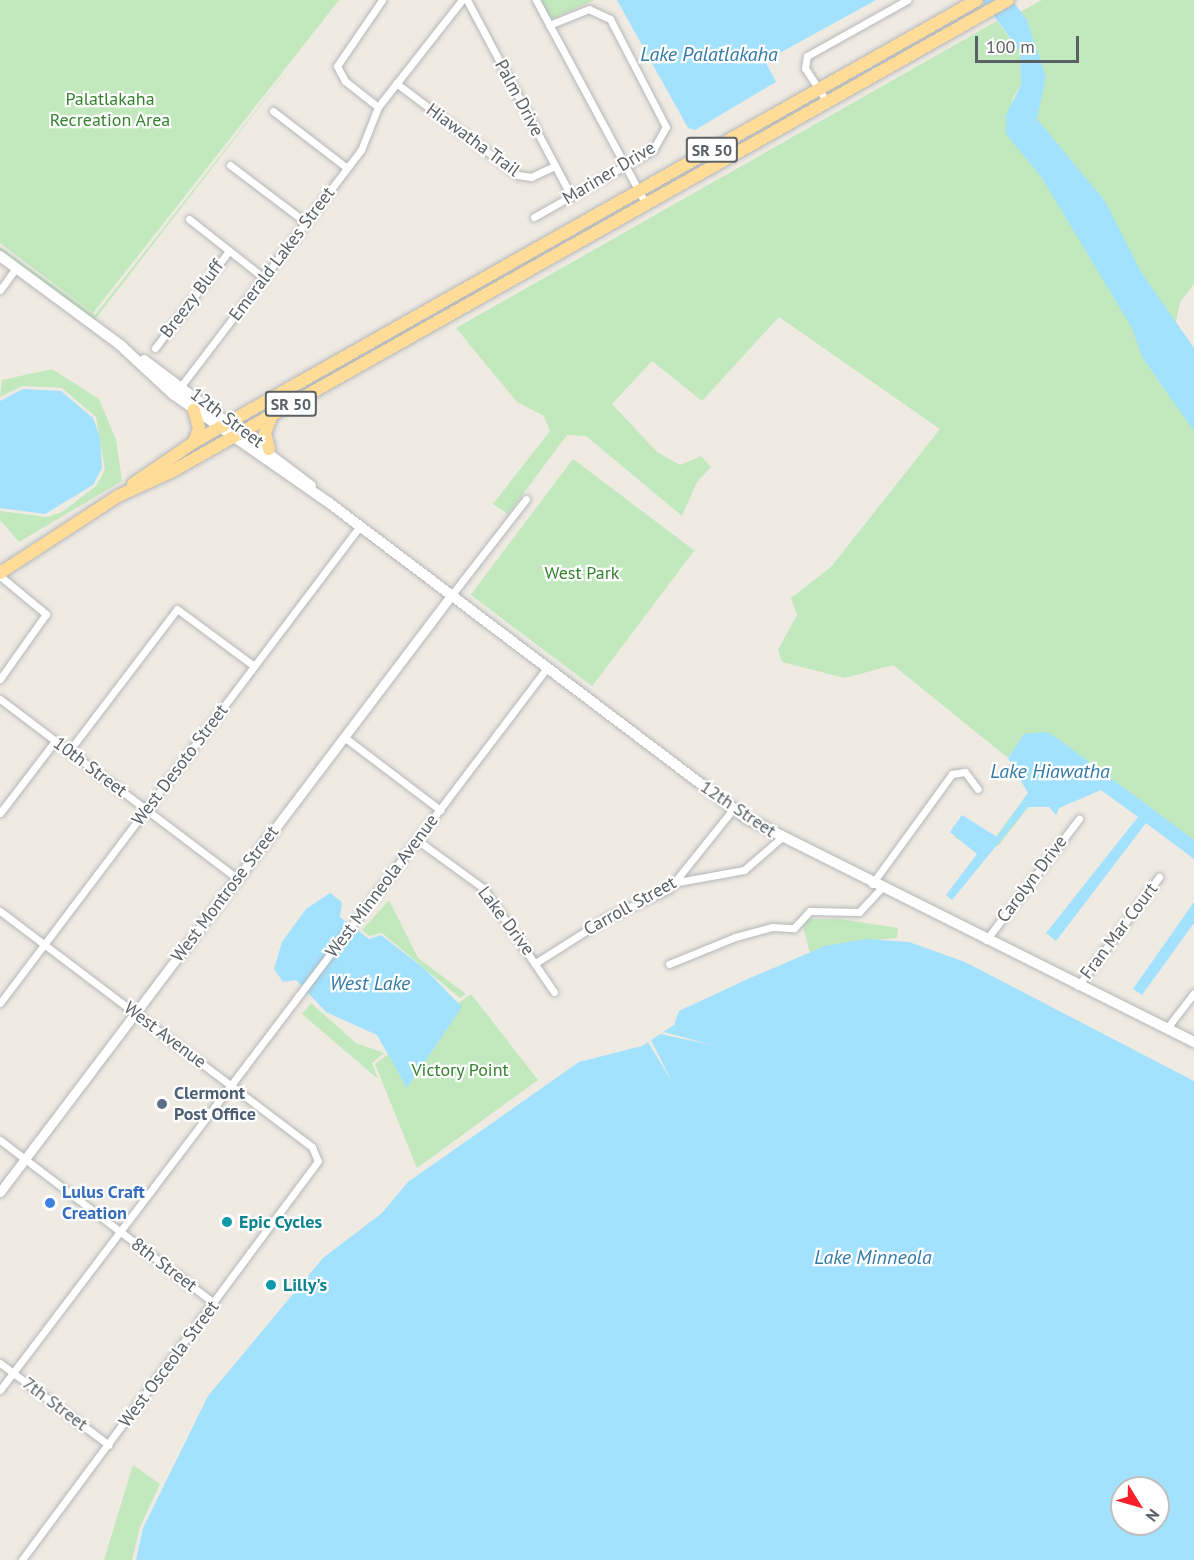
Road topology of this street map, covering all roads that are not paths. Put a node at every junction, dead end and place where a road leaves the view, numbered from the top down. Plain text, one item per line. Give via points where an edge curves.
1 (382, 0) edge
2 (464, 0) edge
3 (536, 0) edge
4 (907, 0) edge
5 (1008, 0) edge
6 (972, 3) edge
7 (549, 25) junction
8 (396, 83) junction
9 (819, 89) junction
10 (827, 102) junction
11 (378, 107) junction
12 (273, 111) dead end
13 (230, 165) dead end
14 (555, 166) junction
15 (624, 167) junction
16 (347, 168) junction
17 (638, 192) junction
18 (571, 196) junction
19 (646, 204) junction
20 (534, 217) dead end
21 (189, 219) dead end
22 (305, 222) junction
23 (229, 251) junction
24 (0, 256) edge
25 (16, 268) junction
26 (264, 278) junction
27 (0, 290) edge
28 (119, 344) junction
29 (155, 348) dead end
30 (182, 384) junction
31 (174, 394) junction
32 (195, 410) junction
33 (272, 415) junction
34 (231, 421) junction
35 (219, 428) junction
36 (244, 431) junction
37 (232, 438) junction
38 (194, 442) junction
39 (269, 449) junction
40 (286, 463) junction
41 (279, 472) junction
42 (118, 496) junction
43 (526, 499) dead end
44 (328, 502) junction
45 (360, 526) junction
46 (0, 574) edge
47 (450, 597) junction
48 (254, 666) junction
49 (546, 669) junction
50 (0, 679) edge
51 (0, 699) edge
52 (344, 736) junction
53 (56, 741) junction
54 (69, 751) junction
55 (978, 789) dead end
56 (733, 809) junction
57 (146, 810) junction
58 (440, 810) junction
59 (0, 813) edge
60 (1078, 819) dead end
61 (781, 838) junction
62 (417, 840) junction
63 (1159, 877) dead end
64 (237, 878) junction
65 (678, 882) junction
66 (877, 886) junction
67 (0, 911) edge
68 (986, 940) junction
69 (45, 944) junction
70 (537, 962) junction
71 (669, 964) dead end
72 (1078, 986) junction
73 (554, 992) dead end
74 (1194, 993) edge
75 (0, 1003) edge
76 (135, 1012) junction
77 (1167, 1028) junction
78 (1194, 1042) edge
79 (231, 1085) junction
80 (0, 1140) edge
81 (25, 1159) junction
82 (317, 1167) joint
83 (0, 1192) edge
84 (120, 1232) junction
85 (214, 1303) junction
86 (0, 1363) edge
87 (13, 1372) junction
88 (0, 1390) edge
89 (109, 1445) junction
90 (22, 1560) edge

1 - 11 street via 337,66 345,81
2 - 8 street, Emerald Lakes Street
2 - 14 street, Palm Drive
3 - 7 street
4 - 9 street via 807,56 805,68
5 - 10 highway, SR 50
6 - 9 highway, SR 50
7 - 15 street
7 - 15 street, Mariner Drive via 589,9 618,27 666,127 659,145
8 - 11 street, Emerald Lakes Street
8 - 14 street, Hiawatha Trail via 518,175 531,177
9 - 10 street
9 - 17 highway, SR 50
10 - 19 highway, SR 50
11 - 16 street, Emerald Lakes Street via 364,145
12 - 16 street
13 - 22 street
14 - 18 street, Palm Drive
15 - 17 street
15 - 18 street, Mariner Drive
16 - 22 street, Emerald Lakes Street
17 - 19 street
17 - 34 highway, SR 50
18 - 20 street, Mariner Drive
19 - 33 highway, SR 50
21 - 23 street
22 - 26 street, Emerald Lakes Street
23 - 26 street
23 - 29 street, Breezy Bluff
24 - 25 main road, 12th Street
25 - 27 street
25 - 28 main road, 12th Street
26 - 30 street, Emerald Lakes Street
28 - 30 main road, 12th Street
28 - 31 main road, 12th Street
30 - 31 street, Emerald Lakes Street
30 - 34 main road, 12th Street
31 - 32 main road, 12th Street
32 - 35 main road, 12th Street
32 - 38 highway via 199,428
33 - 36 highway, SR 50
33 - 39 highway via 265,433
34 - 35 highway, SR 50
34 - 36 main road, 12th Street
35 - 37 main road, 12th Street
35 - 38 highway, SR 50
36 - 37 highway, SR 50
36 - 39 main road, 12th Street
37 - 41 main road, 12th Street
37 - 42 highway, SR 50
38 - 42 highway, SR 50
39 - 40 main road, 12th Street
40 - 41 street
40 - 44 main road, 12th Street
41 - 44 main road, 12th Street
42 - 46 highway, SR 50
43 - 47 street
44 - 45 main road, 12th Street
45 - 47 main road, 12th Street
45 - 48 street, West Desoto Street
46 - 50 street via 46,614
47 - 49 main road, 12th Street
47 - 52 street, West Montrose Street
48 - 54 street via 177,609
48 - 57 street, West Desoto Street
49 - 56 main road, 12th Street
49 - 58 street, West Minneola Avenue
51 - 53 street, 10th Street
52 - 58 street
52 - 64 street, West Montrose Street
53 - 54 street, 10th Street
53 - 59 street
54 - 57 street, 10th Street
55 - 66 street via 962,770 952,774
56 - 61 main road, 12th Street
56 - 65 street, Carroll Street
57 - 64 street, 10th Street
57 - 69 street, West Desoto Street
58 - 62 street, West Minneola Avenue
60 - 68 street, Carolyn Drive
61 - 65 street via 744,870
61 - 66 main road, 12th Street
62 - 70 street, Lake Drive via 483,888
62 - 79 street, West Minneola Avenue
63 - 72 street, Fran Mar Court
64 - 76 street, West Montrose Street
65 - 70 street, Carroll Street
66 - 68 main road, 12th Street
66 - 71 street via 860,912 810,911 794,928 772,927 735,937 699,957
67 - 69 street, West Avenue
68 - 72 main road, 12th Street
69 - 75 street, West Desoto Street
69 - 76 street, West Avenue
70 - 73 street, Lake Drive
72 - 77 main road, 12th Street
74 - 77 street
76 - 79 street, West Avenue
76 - 81 street, West Montrose Street
77 - 78 main road, 12th Street
79 - 82 street, West Avenue via 312,1147
79 - 84 street, West Minneola Avenue
80 - 81 street, 8th Street
81 - 83 street, West Montrose Street
81 - 84 street, 8th Street
82 - 85 street, West Osceola Street
84 - 85 street, 8th Street
84 - 87 street, West Minneola Avenue
85 - 89 street, West Osceola Street
86 - 87 street, 7th Street
87 - 88 street, West Minneola Avenue
87 - 89 street, 7th Street
89 - 90 street, West Osceola Street

